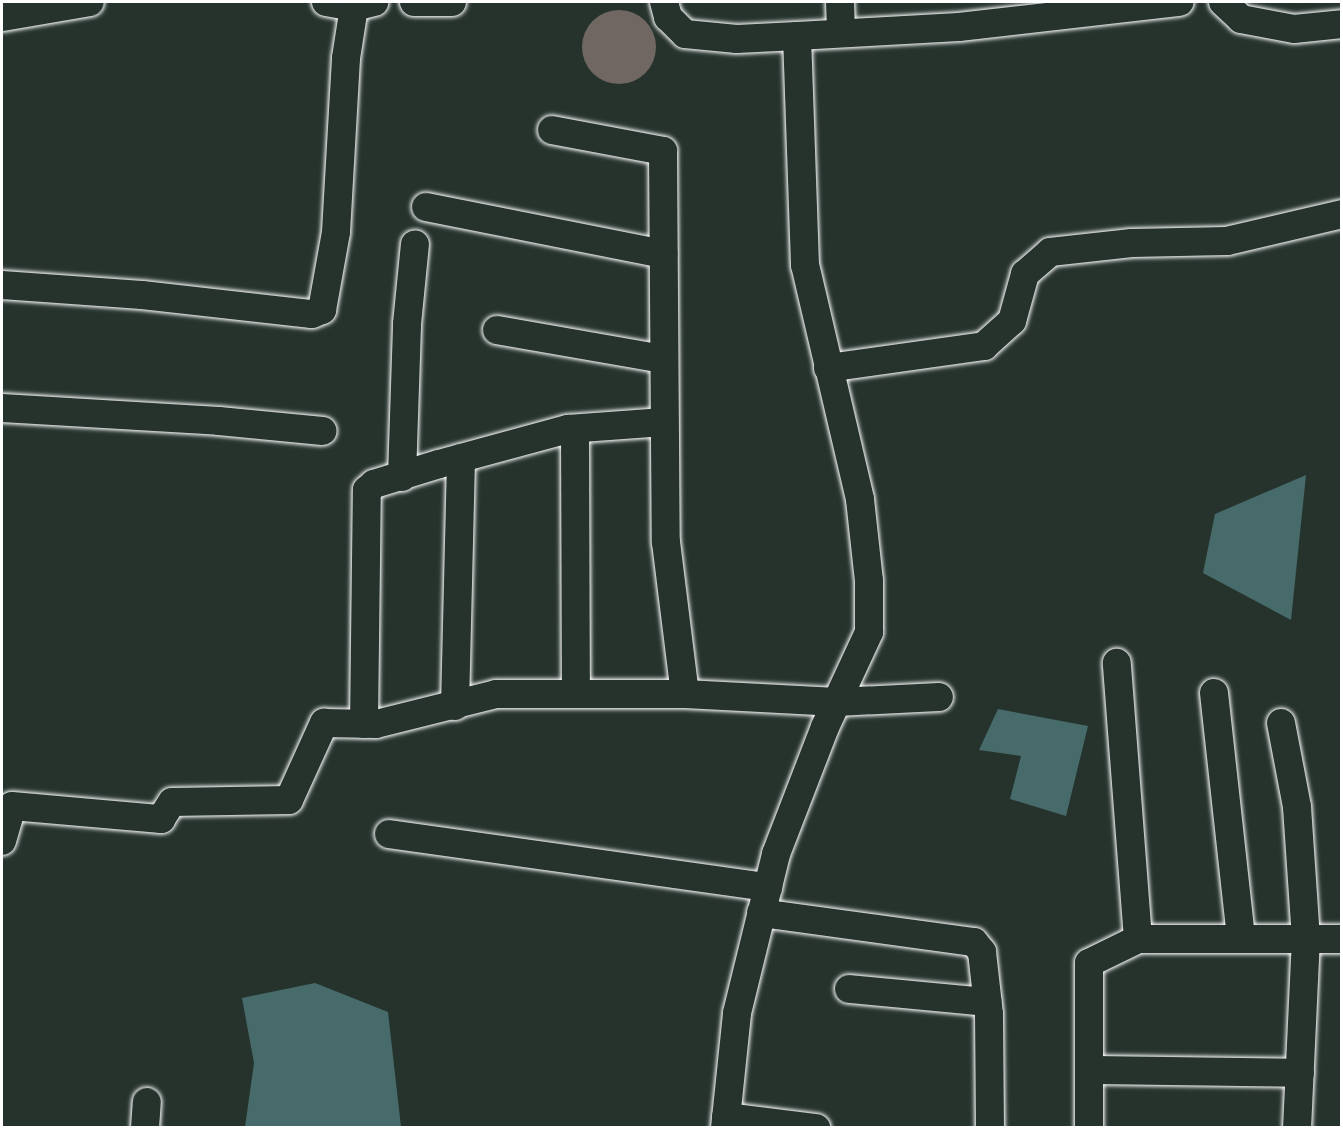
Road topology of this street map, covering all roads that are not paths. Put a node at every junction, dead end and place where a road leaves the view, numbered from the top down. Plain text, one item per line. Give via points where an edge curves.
1 (90, 2) edge
2 (326, 2) edge
3 (414, 2) edge
4 (452, 2) edge
5 (664, 2) edge
6 (840, 2) edge
7 (1180, 2) edge
8 (1223, 2) edge
9 (364, 4) edge
10 (1025, 10) edge
11 (2, 17) edge
12 (1341, 24) edge
13 (841, 33) junction
14 (797, 36) junction
15 (552, 130) dead end
16 (426, 207) dead end
17 (1341, 214) edge
18 (415, 244) dead end
19 (663, 254) junction
20 (2, 285) edge
21 (497, 330) dead end
22 (664, 359) junction
23 (828, 368) junction
24 (2, 408) edge
25 (664, 422) junction
26 (574, 429) junction
27 (323, 431) dead end
28 (461, 458) junction
29 (402, 477) junction
30 (1117, 663) dead end
31 (1214, 693) dead end
32 (576, 694) junction
33 (685, 694) junction
34 (939, 697) dead end
35 (837, 702) junction
36 (455, 706) junction
37 (1281, 723) dead end
38 (364, 724) junction
39 (389, 834) dead end
40 (2, 841) edge
41 (765, 900) junction
42 (1241, 938) junction
43 (1306, 938) junction
44 (1138, 939) junction
45 (1341, 939) edge
46 (849, 989) dead end
47 (987, 1002) junction
48 (1091, 1070) junction
49 (1300, 1073) junction
50 (725, 1122) edge
51 (816, 1128) edge
52 (990, 1128) edge
53 (1089, 1128) edge
54 (1298, 1128) edge

1 - 11 street
2 - 9 street
3 - 4 street
5 - 14 street via 668,17 685,34 737,39
6 - 13 street
7 - 10 street
8 - 12 street via 1241,19 1294,28
9 - 20 street via 346,58 336,232 322,310 312,314 142,295
10 - 13 street via 959,27
13 - 14 street
14 - 23 street via 805,265
15 - 19 street via 663,151
16 - 19 street
17 - 23 street via 1227,242 1132,243 1050,252 1025,274 1012,321 984,346
18 - 29 street
19 - 22 street
21 - 22 street
22 - 25 street
23 - 35 street via 860,499 869,581 869,632
24 - 27 street
25 - 26 street
25 - 33 street via 666,542
26 - 28 street
26 - 32 street
28 - 29 street
28 - 36 street
29 - 38 street via 374,484 367,490 364,503
30 - 44 street
31 - 42 street
32 - 33 street
32 - 36 street via 496,694
33 - 35 street
34 - 35 street
35 - 41 street via 776,854
36 - 38 street
37 - 43 street via 1297,807
38 - 40 street via 324,723 289,800 172,802 161,819 12,806
39 - 41 street
41 - 47 street via 974,942 982,952
41 - 50 street via 737,1013
42 - 43 street
42 - 44 street
43 - 45 street
43 - 49 street
44 - 48 street via 1089,963
46 - 47 street
47 - 52 street via 993,1097
48 - 49 street
48 - 53 street
49 - 54 street
50 - 51 street

